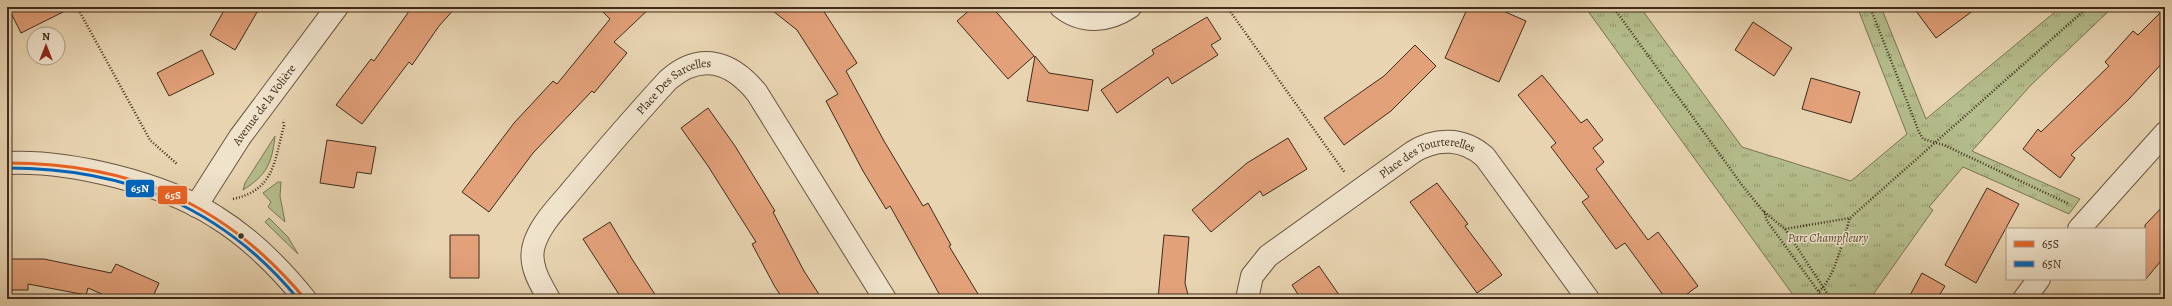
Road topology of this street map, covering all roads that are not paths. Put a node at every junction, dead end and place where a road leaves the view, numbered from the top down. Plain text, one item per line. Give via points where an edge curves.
1 (337, 7) edge
2 (1061, 7) edge
3 (1130, 7) edge
4 (2165, 133) edge
5 (7, 163) edge
6 (196, 206) junction
7 (2080, 228) edge
8 (2038, 280) edge
9 (305, 299) edge
10 (549, 299) edge
11 (885, 299) edge
12 (1248, 299) edge
13 (1588, 299) edge
14 (2024, 299) edge

1 - 6 street, Avenue de la Volière via 240,137
2 - 3 street via 1079,17 1095,20 1110,17
4 - 7 street
5 - 6 street via 45,164 112,176
6 - 9 street via 217,217 256,248
8 - 14 street
10 - 11 street, Place Des Sarcelles via 539,282 532,256 533,245 542,228 602,154 668,80 678,71 700,63 714,64 736,71 757,93
12 - 13 street, Place des Tourterelles via 1252,276 1268,256 1414,152 1429,144 1446,141 1463,144 1485,157

